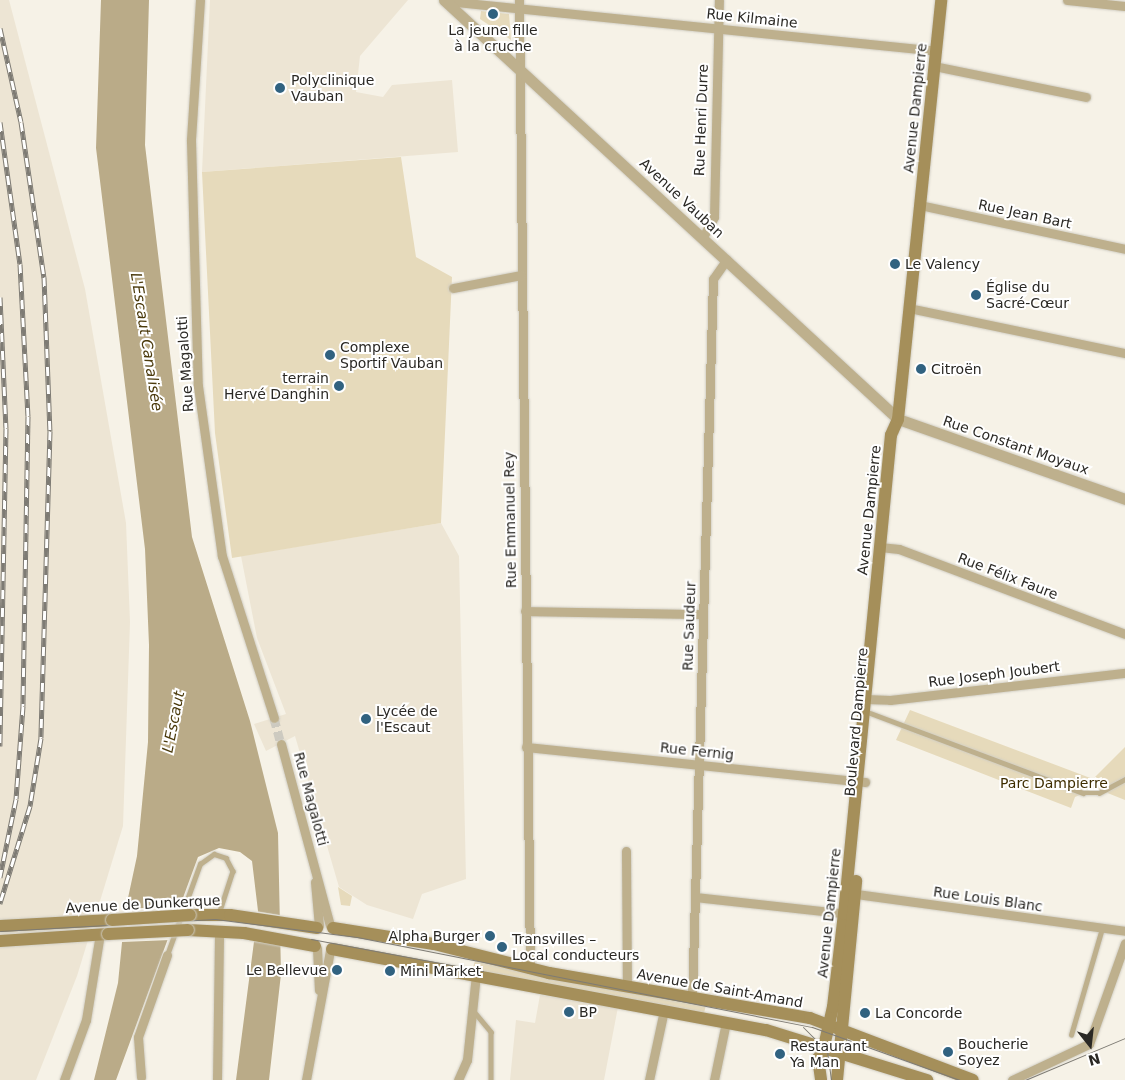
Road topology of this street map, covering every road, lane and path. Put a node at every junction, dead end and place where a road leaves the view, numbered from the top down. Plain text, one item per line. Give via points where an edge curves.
1 (200, 0) edge
2 (719, 0) edge
3 (941, 0) edge
4 (1067, 0) edge
5 (445, 1) edge
6 (519, 4) edge
7 (1125, 6) edge
8 (718, 29) junction
9 (936, 51) junction
10 (934, 66) junction
11 (520, 70) junction
12 (1086, 97) dead end
13 (920, 205) junction
14 (703, 237) junction
15 (1125, 249) edge
16 (727, 259) junction
17 (521, 275) junction
18 (453, 288) dead end
19 (909, 308) junction
20 (1125, 353) edge
21 (898, 419) junction
22 (1125, 499) edge
23 (884, 547) junction
24 (525, 612) junction
25 (703, 614) junction
26 (1125, 634) edge
27 (1125, 673) edge
28 (868, 705) junction
29 (274, 718) tunnel mouth
30 (281, 744) tunnel mouth
31 (526, 747) junction
32 (698, 765) junction
33 (1125, 779) edge
34 (861, 781) junction
35 (626, 851) dead end
36 (851, 893) junction
37 (694, 897) junction
38 (219, 914) junction
39 (849, 914) junction
40 (0, 926) edge
41 (321, 927) junction
42 (1102, 928) junction
43 (219, 930) junction
44 (1125, 931) edge
45 (101, 934) junction
46 (0, 940) edge
47 (1125, 943) edge
48 (320, 947) junction
49 (167, 955) joint
50 (530, 969) junction
51 (476, 975) junction
52 (627, 987) junction
53 (692, 999) junction
54 (319, 1004) junction
55 (472, 1009) junction
56 (664, 1010) junction
57 (726, 1022) junction
58 (837, 1026) junction
59 (1071, 1035) dead end
60 (799, 1039) junction
61 (834, 1048) junction
62 (865, 1059) junction
63 (820, 1064) junction
64 (838, 1077) edge
65 (142, 1079) edge
66 (64, 1080) edge
67 (217, 1080) edge
68 (306, 1080) edge
69 (458, 1080) edge
70 (491, 1080) edge
71 (649, 1080) edge
72 (714, 1080) edge
73 (820, 1080) edge
74 (927, 1080) edge
75 (973, 1080) edge
76 (1012, 1080) edge

1 - 29 street, Rue Magalotti via 191,141 198,386 222,556
2 - 8 street, Rue Henri Durre
3 - 9 main road, Avenue Dampierre
4 - 7 street
5 - 6 street, Rue Kilmaine
5 - 11 street, Avenue Vauban
6 - 8 street, Rue Kilmaine
6 - 11 street, Rue Emmanuel Rey
8 - 9 street, Rue Kilmaine
8 - 14 street, Rue Henri Durre via 714,217
9 - 10 main road, Avenue Dampierre
10 - 12 street
10 - 13 main road, Avenue Dampierre
11 - 14 street, Avenue Vauban
11 - 17 street, Rue Emmanuel Rey
13 - 15 street, Rue Jean Bart
13 - 19 main road, Avenue Dampierre
14 - 16 street, Avenue Vauban
16 - 21 street, Avenue Vauban
16 - 25 street, Rue Saudeur via 713,279
17 - 18 street
17 - 24 street, Rue Emmanuel Rey
19 - 20 street
19 - 21 main road, Avenue Dampierre
21 - 22 street, Rue Constant Moyaux
21 - 23 main road, Boulevard Dampierre
23 - 26 street, Rue Félix Faure
23 - 28 main road, Boulevard Dampierre
24 - 25 street
24 - 31 street, Rue Emmanuel Rey
25 - 32 street, Rue Saudeur
27 - 28 street, Rue Joseph Joubert
28 - 33 lane via 1082,793 1098,793
28 - 34 main road, Boulevard Dampierre
30 - 41 street, Rue Magalotti via 313,861
31 - 32 street, Rue Fernig
31 - 50 street, Rue Emmanuel Rey
32 - 34 street, Rue Fernig
32 - 37 street, Rue Saudeur
34 - 36 main road, Boulevard Dampierre
35 - 52 street
36 - 39 main road, Boulevard Dampierre
36 - 42 street, Rue Louis Blanc
37 - 39 street
37 - 53 street, Rue Saudeur
38 - 40 main road, Avenue de Dunkerque, bridge
38 - 41 main road, Avenue de Dunkerque
38 - 49 lane via 233,871 226,858 214,854 200,864
39 - 58 main road, Avenue Dampierre
41 - 48 main road via 312,936
41 - 48 main road via 338,939
41 - 50 main road, Avenue de Saint-Amand via 434,944
42 - 44 street, Rue Louis Blanc
42 - 59 lane
43 - 45 main road, Avenue de Dunkerque, bridge
43 - 48 main road, Avenue de Dunkerque
43 - 67 street
45 - 46 main road, Avenue de Dunkerque
45 - 66 street via 86,1020
47 - 76 street via 1089,1044
48 - 51 main road
48 - 54 street
48 - 54 street
49 - 65 street via 138,1037
50 - 52 main road, Avenue de Saint-Amand
51 - 55 street
51 - 56 main road
52 - 53 main road, Avenue de Saint-Amand
53 - 58 main road, Avenue de Saint-Amand
54 - 68 street
55 - 69 street via 467,1060
55 - 70 lane via 492,1032
56 - 57 main road
56 - 71 street
57 - 60 main road
57 - 72 street
58 - 61 main road, Avenue Dampierre
58 - 75 main road, Avenue de Saint-Amand
60 - 61 main road
60 - 63 main road via 813,1051
61 - 62 main road
61 - 63 main road
61 - 64 main road
62 - 64 main road
62 - 74 main road
63 - 73 main road

